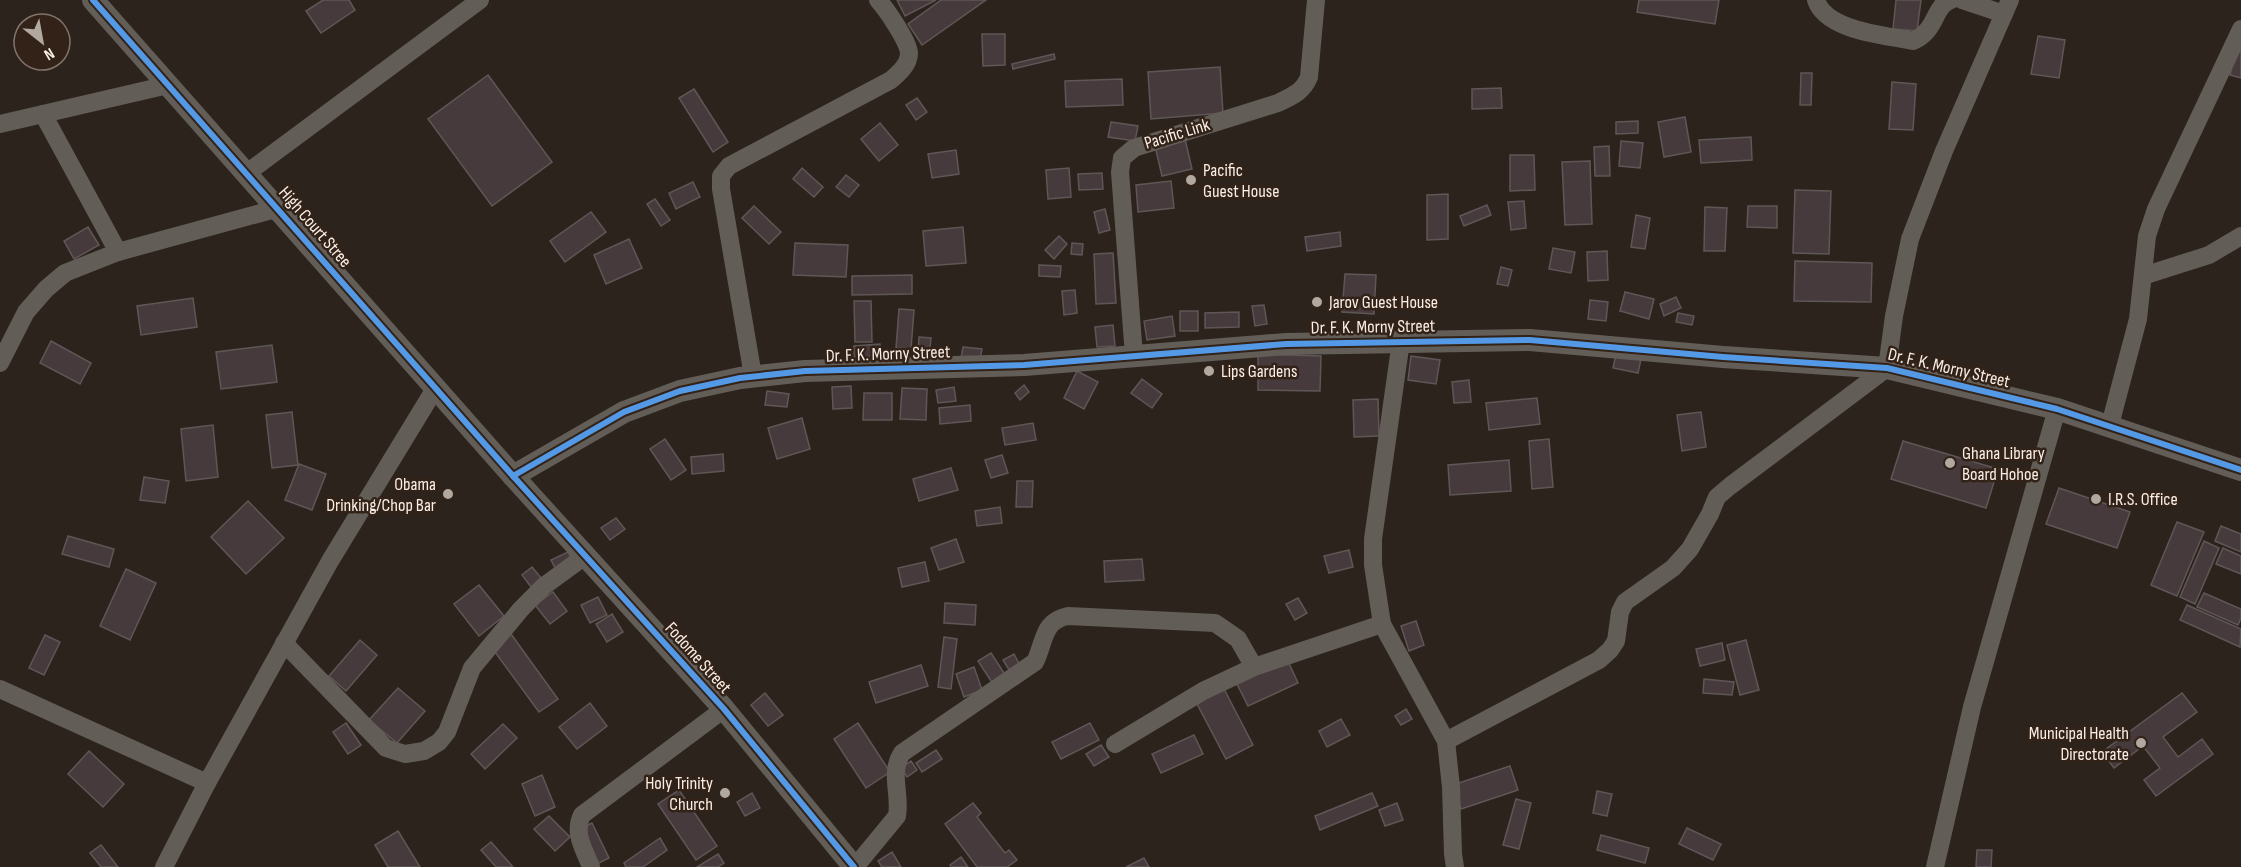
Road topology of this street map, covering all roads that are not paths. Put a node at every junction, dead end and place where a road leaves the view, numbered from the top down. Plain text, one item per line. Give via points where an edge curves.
1 (93, 0) edge
2 (480, 0) edge
3 (878, 0) edge
4 (1316, 0) edge
5 (1816, 0) edge
6 (1951, 0) edge
7 (1962, 0) edge
8 (462, 6) edge
9 (2007, 7) edge
10 (2241, 29) edge
11 (168, 85) junction
12 (43, 114) junction
13 (0, 124) edge
14 (247, 173) junction
15 (279, 208) junction
16 (2241, 236) edge
17 (118, 252) junction
18 (2143, 276) junction
19 (1401, 341) junction
20 (1134, 356) junction
21 (0, 363) edge
22 (1887, 368) junction
23 (753, 376) junction
24 (436, 387) junction
25 (2057, 409) junction
26 (2110, 425) junction
27 (2241, 470) edge
28 (513, 476) junction
29 (585, 556) junction
30 (1382, 624) junction
31 (284, 643) junction
32 (1254, 667) junction
33 (0, 689) edge
34 (724, 710) junction
35 (1446, 741) junction
36 (1115, 744) dead end
37 (207, 783) junction
38 (164, 867) edge
39 (591, 867) edge
40 (854, 867) edge
41 (1455, 867) edge
42 (1935, 867) edge

1 - 11 street, High Court Stree
2 - 8 street
3 - 23 street via 907,45 908,59 902,70 891,80 729,166 721,176
4 - 20 street, Pacific Link via 1309,76 1293,96 1134,148 1122,158 1119,172
5 - 6 street via 1823,12 1843,26 1913,41 1923,36 1939,9
7 - 9 street
8 - 14 street
9 - 22 street via 1910,239
10 - 18 street via 2156,209 2147,236
11 - 12 street
11 - 14 street, High Court Stree
12 - 13 street
12 - 17 street
14 - 15 street, High Court Stree
15 - 17 street
15 - 24 street, High Court Stree
16 - 18 street via 2209,255
17 - 21 street via 65,273 46,289 26,312
18 - 26 street via 2138,319
19 - 20 street, Dr. F. K. Morny Street via 1286,344
19 - 22 street, Dr. F. K. Morny Street via 1530,340
19 - 30 street via 1373,539
20 - 23 street, Dr. F. K. Morny Street via 1024,365
22 - 25 street, Dr. F. K. Morny Street
22 - 35 street via 1717,497 1690,549 1673,568 1625,602 1616,641 1599,660
23 - 28 street, Dr. F. K. Morny Street via 680,391 624,412
24 - 28 street, High Court Stree
24 - 31 street
25 - 26 street, Dr. F. K. Morny Street
25 - 42 street via 1972,707
26 - 27 street, Dr. F. K. Morny Street
28 - 29 street, Fodome Street
29 - 31 street via 544,586 472,668 447,732 424,751 405,754 386,748
29 - 34 street, Fodome Street
30 - 32 street
30 - 35 street
31 - 37 street
32 - 36 street via 1203,690
32 - 40 street via 1238,639 1215,623 1059,618 1045,632 1035,662 902,753 895,769 897,816
33 - 37 street
34 - 39 street via 582,815 578,833
34 - 40 street, Fodome Street
35 - 41 street
37 - 38 street

